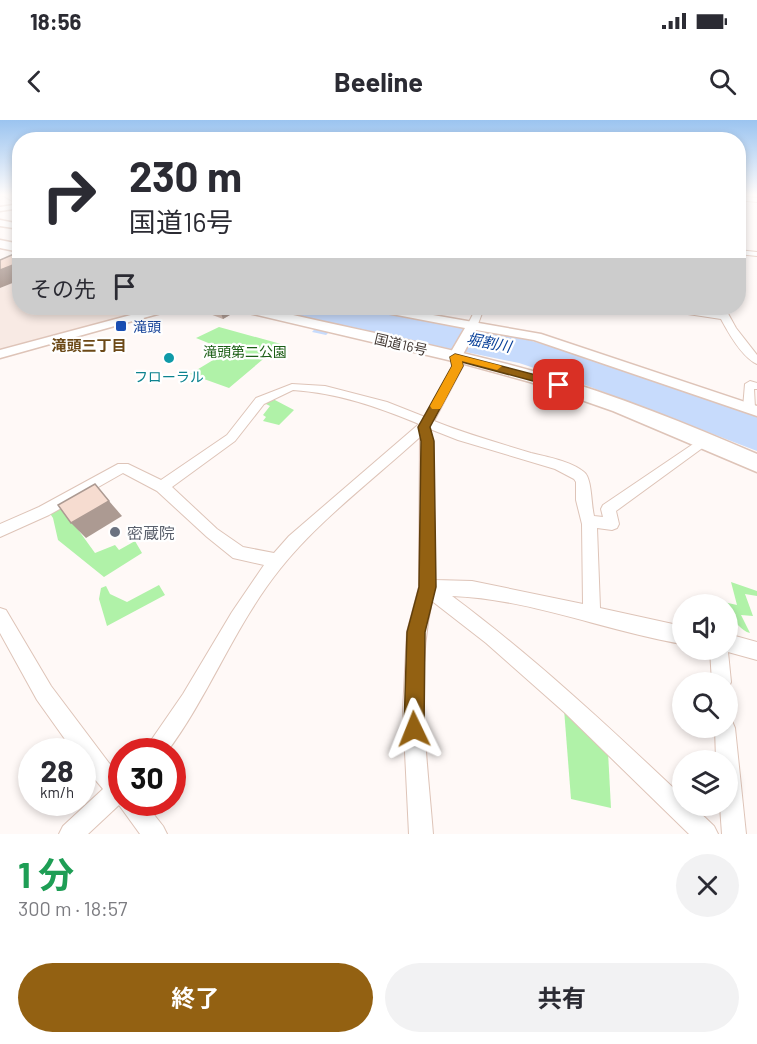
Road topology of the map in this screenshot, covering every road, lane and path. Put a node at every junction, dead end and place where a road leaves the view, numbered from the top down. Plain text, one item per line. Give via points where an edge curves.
1 (142, 315) edge
2 (274, 315) edge
3 (413, 315) edge
4 (477, 315) edge
5 (725, 315) edge
6 (472, 326) junction
7 (0, 354) edge
8 (457, 354) junction
9 (757, 361) edge
10 (757, 386) edge
11 (753, 410) edge
12 (425, 425) junction
13 (706, 441) junction
14 (757, 463) edge
15 (162, 487) junction
16 (588, 520) junction
17 (0, 531) edge
18 (275, 560) junction
19 (427, 587) junction
20 (592, 614) junction
21 (0, 616) edge
22 (672, 633) edge
23 (738, 646) edge
24 (757, 651) edge
25 (163, 738) edge
26 (108, 778) edge
27 (108, 805) edge
28 (141, 816) edge
29 (732, 816) edge
30 (71, 834) edge
31 (155, 834) edge
32 (421, 834) edge
33 (706, 834) edge
34 (734, 834) edge

1 - 7 street
2 - 8 highway, 国道16号
3 - 6 street
4 - 6 street
5 - 9 street
6 - 8 street
6 - 11 street via 536,337
8 - 12 street via 458,366
8 - 13 highway, 国道16号 via 579,391
10 - 11 street via 750,384 747,392
12 - 15 street via 413,415 325,388 292,387 260,402 231,438
12 - 16 street via 576,472 583,481 582,500
12 - 18 street
12 - 19 street
13 - 14 highway, 国道16号
13 - 16 street via 608,509 612,524
15 - 17 street via 123,467
15 - 18 street via 239,554
16 - 20 street
18 - 25 street
19 - 20 street via 472,589
19 - 32 street via 416,632 414,662
19 - 33 street via 571,705
20 - 22 street
21 - 26 street via 44,693
23 - 24 street
27 - 30 street
28 - 31 street
29 - 34 street

